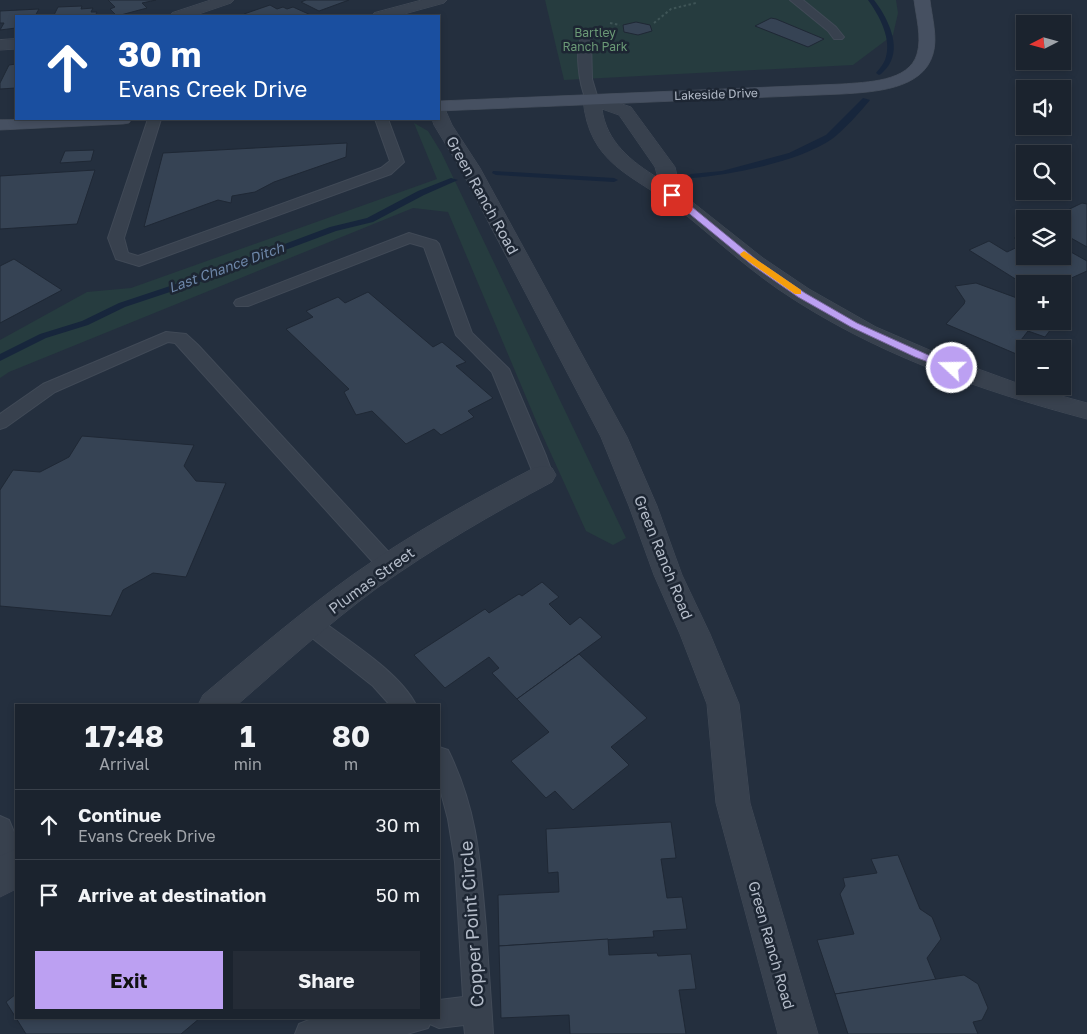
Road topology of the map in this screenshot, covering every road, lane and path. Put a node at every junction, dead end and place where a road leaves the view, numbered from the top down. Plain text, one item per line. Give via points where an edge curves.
1 (226, 0) edge
2 (439, 0) edge
3 (796, 0) edge
4 (922, 0) edge
5 (696, 3) dead end
6 (181, 15) edge
7 (384, 15) edge
8 (610, 23) dead end
9 (654, 23) dead end
10 (620, 25) dead end
11 (587, 36) dead end
12 (838, 38) dead end
13 (0, 44) edge
14 (15, 44) edge
15 (592, 99) junction
16 (440, 106) edge
17 (440, 116) edge
18 (102, 120) edge
19 (154, 120) edge
20 (381, 120) edge
21 (0, 125) edge
22 (672, 195) junction
23 (242, 303) dead end
24 (1087, 411) edge
25 (0, 423) edge
26 (543, 475) joint
27 (388, 565) junction
28 (310, 624) junction
29 (215, 704) edge
30 (403, 704) edge
31 (440, 760) edge
32 (0, 828) edge
33 (10, 871) edge
34 (440, 1014) edge
35 (411, 1019) edge
36 (478, 1021) edge
37 (308, 1034) edge
38 (798, 1034) edge

1 - 6 street
2 - 7 street
3 - 12 lane via 832,29
4 - 15 street, Lakeside Drive via 926,35 924,59 909,76 888,84 847,89
5 - 9 path via 671,9
8 - 10 path
11 - 15 lane via 589,94
13 - 14 street
15 - 16 street, Lakeside Drive
15 - 22 street via 596,125 616,158 650,184
15 - 22 street via 629,116 665,167
17 - 38 street, Green Ranch Road via 614,437 668,575 696,634 723,704 733,803
18 - 21 street
19 - 20 lane via 116,238 121,256 139,261 386,171 397,162
22 - 24 street via 755,263 854,325 918,355 986,381
23 - 26 lane via 409,238 431,244 464,335 500,369
25 - 27 lane via 48,388 166,337 180,338
26 - 27 street, Plumas Street via 449,526
27 - 28 street, Plumas Street
28 - 29 street, Plumas Street
28 - 30 lane via 381,679
31 - 36 lane, Copper Point Circle via 462,825 470,876
32 - 33 lane
34 - 36 lane
35 - 37 lane

